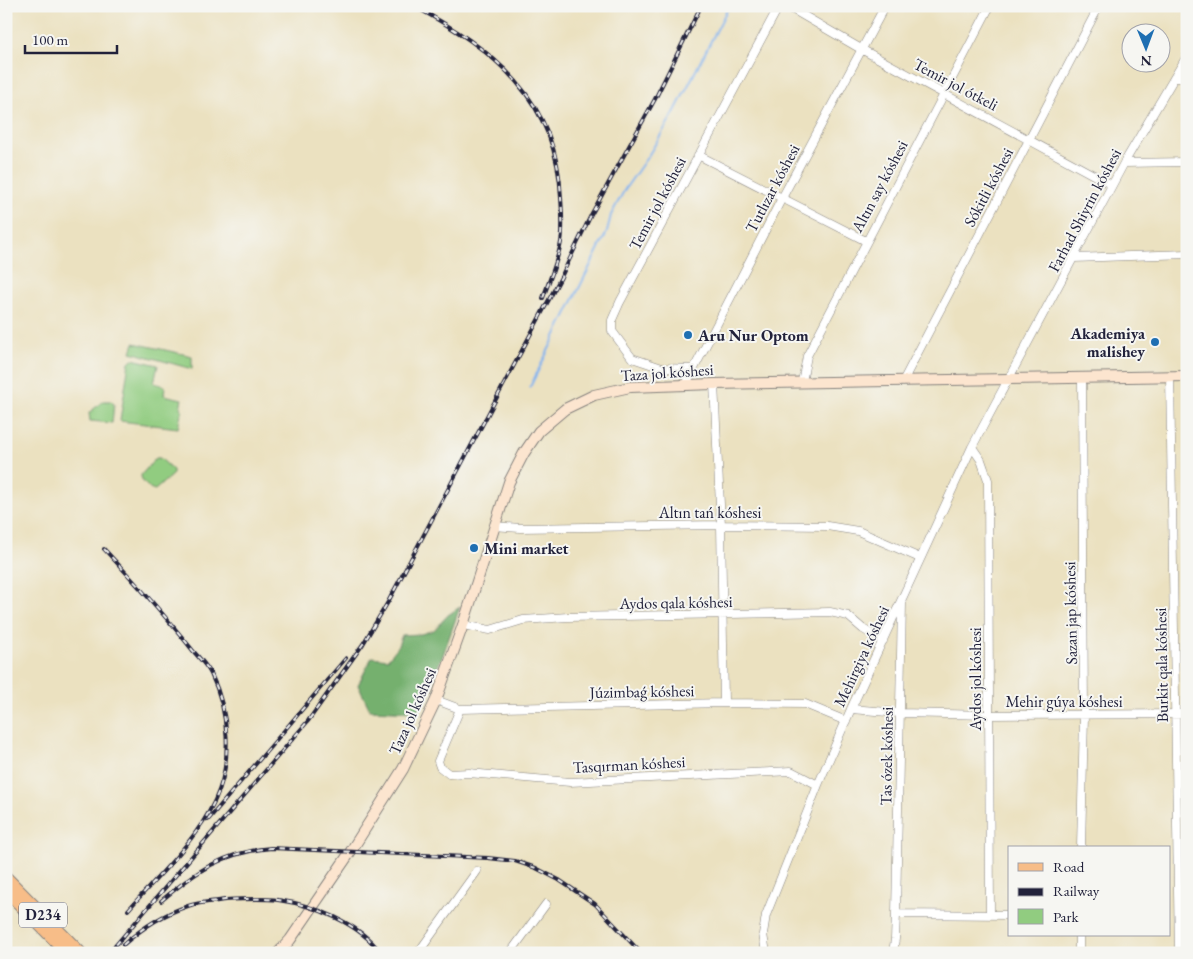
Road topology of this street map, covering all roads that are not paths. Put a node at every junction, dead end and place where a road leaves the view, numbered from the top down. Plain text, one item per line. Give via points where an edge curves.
1 (779, 6) edge
2 (787, 6) edge
3 (885, 6) edge
4 (990, 6) edge
5 (1099, 6) edge
6 (862, 49) junction
7 (1187, 56) edge
8 (1175, 78) junction
9 (1187, 78) edge
10 (944, 93) junction
11 (1029, 140) junction
12 (698, 155) junction
13 (1187, 162) edge
14 (1124, 163) junction
15 (1112, 186) junction
16 (782, 198) junction
17 (866, 240) junction
18 (1187, 254) edge
19 (1074, 258) junction
20 (693, 369) junction
21 (1170, 376) junction
22 (1187, 376) edge
23 (1082, 378) junction
24 (1009, 379) junction
25 (903, 381) junction
26 (802, 382) junction
27 (686, 384) junction
28 (714, 384) junction
29 (972, 447) junction
30 (721, 525) junction
31 (494, 526) junction
32 (920, 558) junction
33 (902, 598) junction
34 (723, 615) junction
35 (464, 625) junction
36 (883, 640) junction
37 (436, 700) junction
38 (724, 703) junction
39 (460, 709) junction
40 (851, 709) junction
41 (900, 713) junction
42 (1175, 714) junction
43 (1187, 714) edge
44 (989, 715) junction
45 (1084, 715) junction
46 (846, 721) junction
47 (818, 785) junction
48 (1081, 846) edge
49 (478, 871) dead end
50 (6, 877) edge
51 (6, 891) edge
52 (546, 904) dead end
53 (896, 914) junction
54 (990, 915) junction
55 (1008, 916) edge
56 (1079, 936) edge
57 (290, 940) junction
58 (67, 953) edge
59 (81, 953) edge
60 (278, 953) edge
61 (286, 953) edge
62 (418, 953) edge
63 (510, 953) edge
64 (766, 953) edge
65 (893, 953) edge
66 (1080, 953) edge
67 (1179, 953) edge

1 - 12 street, Temir jol kóshesi
2 - 6 street, Temir jol ótkeli
3 - 6 street, Tutlızar kóshesi
4 - 10 street, Altın say kóshesi
5 - 11 street, Sókitli kóshesi
6 - 10 street, Temir jol ótkeli
6 - 16 street, Tutlızar kóshesi
7 - 8 street, Farhad Shiyrin kóshesi
8 - 9 street
8 - 14 street, Farhad Shiyrin kóshesi
10 - 11 street, Temir jol ótkeli
10 - 17 street, Altın say kóshesi
11 - 15 street, Temir jol ótkeli
11 - 25 street, Sókitli kóshesi
12 - 16 street
12 - 20 street, Temir jol kóshesi via 612,320 612,330 632,358 662,368
13 - 14 street
14 - 15 street, Farhad Shiyrin kóshesi
15 - 19 street, Farhad Shiyrin kóshesi
16 - 17 street
16 - 20 street, Tutlızar kóshesi
17 - 26 street, Altın say kóshesi via 807,356
18 - 19 street
19 - 24 street, Farhad Shiyrin kóshesi
20 - 27 street, Tutlızar kóshesi
21 - 22 main road, Taza jol kóshesi
21 - 23 main road, Taza jol kóshesi
21 - 42 street, Burkit qala kóshesi
23 - 24 main road, Taza jol kóshesi
23 - 45 street, Sazan jap kóshesi
24 - 25 main road, Taza jol kóshesi
24 - 29 street, Mehirgiya kóshesi
25 - 26 main road, Taza jol kóshesi
26 - 28 main road, Taza jol kóshesi
27 - 28 main road, Taza jol kóshesi
27 - 31 main road, Taza jol kóshesi via 630,386 594,394 565,409 539,431 524,453 509,482
28 - 30 street
29 - 32 street, Mehirgiya kóshesi
29 - 44 street, Aydos jol kóshesi via 988,480
30 - 31 street, Altın tań kóshesi
30 - 32 street, Altın tań kóshesi via 827,526 858,531
30 - 34 street
31 - 35 main road, Taza jol kóshesi
32 - 33 street, Mehirgiya kóshesi
33 - 36 street, Mehirgiya kóshesi
33 - 41 street, Tas ózek kóshesi
34 - 35 street, Aydos qala kóshesi via 568,617 524,620 490,630
34 - 36 street, Aydos qala kóshesi via 830,612 848,616 862,629
34 - 38 street
35 - 37 main road, Taza jol kóshesi
36 - 40 street, Mehirgiya kóshesi
37 - 39 street, Júzimbaǵ kóshesi
37 - 57 main road, Taza jol kóshesi via 403,769
38 - 39 street, Júzimbaǵ kóshesi
38 - 46 street, Júzimbaǵ kóshesi via 806,704
39 - 47 street, Tasqırman kóshesi via 438,761 449,774 570,782 791,771
40 - 41 street, Mehir gúyа kóshesi
40 - 46 street, Mehirgiya kóshesi
41 - 44 street, Mehir gúyа kóshesi
41 - 53 street, Tas ózek kóshesi
42 - 43 street, Mehir gúyа kóshesi
42 - 45 street, Mehir gúyа kóshesi
42 - 67 street, Burkit qala kóshesi
44 - 45 street, Mehir gúyа kóshesi
44 - 54 street, Aydos jol kóshesi
45 - 48 street, Sazan jap kóshesi
46 - 47 street, Mehirgiya kóshesi
47 - 64 street, Mehirgiya kóshesi via 766,915 763,934
49 - 62 street
50 - 59 main road, D234
51 - 58 main road, D234
52 - 63 street
53 - 54 street
53 - 65 street, Tas ózek kóshesi
54 - 55 street
56 - 66 street
57 - 60 main road, Taza jol kóshesi
57 - 61 main road

